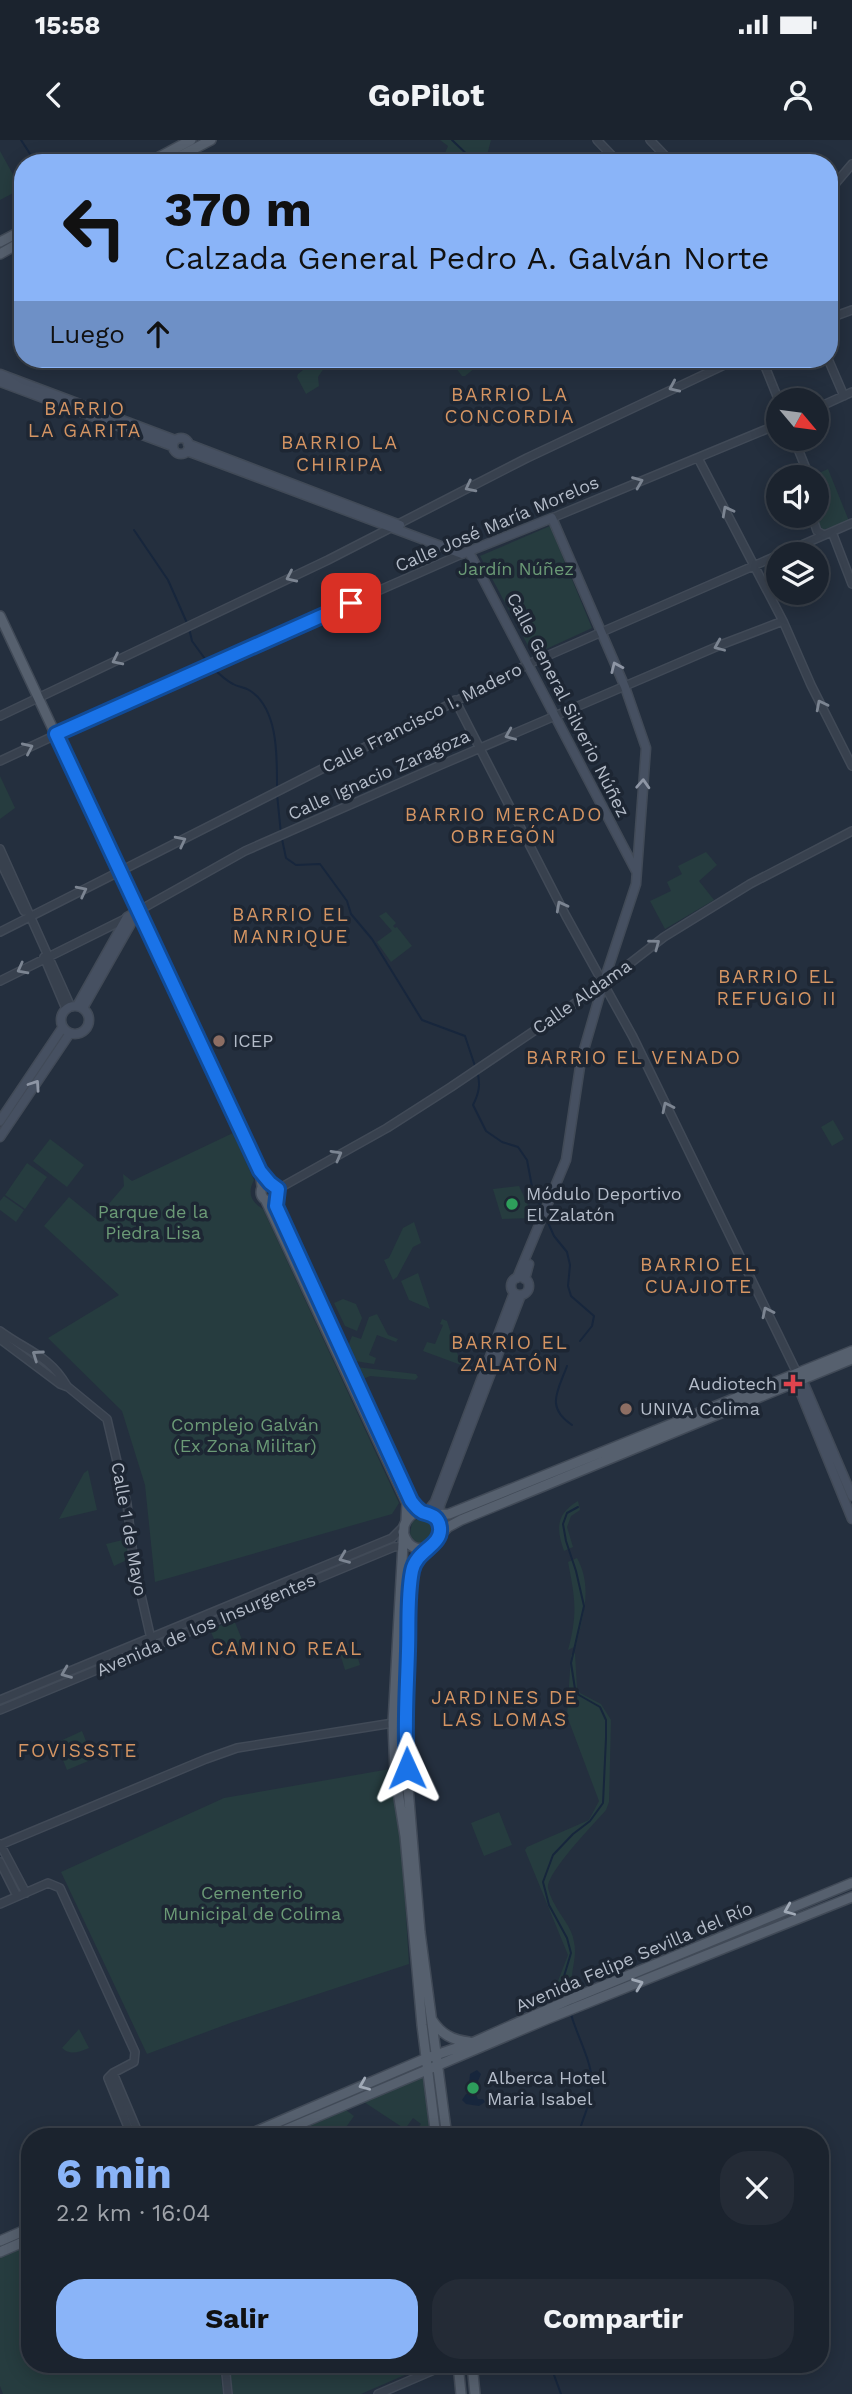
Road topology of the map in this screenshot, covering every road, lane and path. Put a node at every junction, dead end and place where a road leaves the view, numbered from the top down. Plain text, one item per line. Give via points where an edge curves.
1 (191, 140) edge
2 (211, 140) edge
3 (597, 140) edge
4 (650, 140) edge
5 (165, 154) edge
6 (184, 154) edge
7 (610, 154) edge
8 (663, 154) edge
9 (852, 164) edge
10 (838, 181) edge
11 (718, 368) edge
12 (766, 368) edge
13 (832, 368) edge
14 (0, 374) edge
15 (0, 382) edge
16 (774, 388) edge
17 (852, 392) edge
18 (844, 396) junction
19 (830, 402) edge
20 (766, 429) edge
21 (174, 443) junction
22 (188, 448) junction
23 (698, 458) junction
24 (552, 518) junction
25 (852, 523) edge
26 (395, 526) junction
27 (816, 528) edge
28 (832, 532) junction
29 (824, 535) junction
30 (465, 553) junction
31 (754, 565) junction
32 (852, 584) edge
33 (0, 616) edge
34 (783, 621) junction
35 (601, 632) junction
36 (528, 665) junction
37 (625, 687) junction
38 (39, 699) junction
39 (455, 700) junction
40 (0, 716) edge
41 (554, 717) junction
42 (56, 734) junction
43 (480, 748) junction
44 (0, 761) edge
45 (852, 766) edge
46 (852, 831) edge
47 (0, 849) edge
48 (0, 861) edge
49 (636, 870) junction
50 (120, 871) junction
51 (30, 917) junction
52 (135, 917) junction
53 (0, 932) edge
54 (47, 956) junction
55 (0, 981) edge
56 (603, 984) junction
57 (74, 1008) junction
58 (66, 1030) junction
59 (0, 1121) edge
60 (0, 1137) edge
61 (272, 1189) junction
62 (266, 1201) junction
63 (521, 1278) junction
64 (518, 1294) junction
65 (0, 1331) edge
66 (0, 1339) edge
67 (852, 1351) edge
68 (852, 1359) edge
69 (798, 1377) junction
70 (68, 1387) junction
71 (528, 1488) junction
72 (852, 1496) edge
73 (432, 1516) junction
74 (852, 1519) edge
75 (404, 1526) junction
76 (439, 1536) junction
77 (402, 1545) junction
78 (414, 1547) junction
79 (426, 1548) junction
80 (150, 1638) junction
81 (153, 1647) junction
82 (0, 1700) edge
83 (0, 1710) edge
84 (393, 1723) junction
85 (395, 1762) junction
86 (406, 1763) junction
87 (407, 1778) junction
88 (396, 1780) junction
89 (0, 1844) edge
90 (0, 1862) edge
91 (852, 1883) edge
92 (26, 1892) junction
93 (17, 1896) junction
94 (852, 1897) edge
95 (0, 1904) edge
96 (568, 2006) junction
97 (430, 2018) junction
98 (422, 2027) junction
99 (474, 2042) junction
100 (431, 2057) junction
101 (454, 2060) junction
102 (410, 2066) junction
103 (433, 2067) junction
104 (110, 2075) junction
105 (346, 2098) junction
106 (442, 2105) junction
107 (129, 2128) edge
108 (136, 2128) edge
109 (281, 2128) edge
110 (436, 2128) edge
111 (446, 2128) edge
112 (21, 2232) edge
113 (0, 2241) edge
114 (21, 2243) edge
115 (0, 2252) edge
116 (226, 2373) edge
117 (427, 2373) edge
118 (459, 2373) edge
119 (473, 2373) edge
120 (228, 2394) edge
121 (378, 2394) edge
122 (461, 2394) edge
123 (475, 2394) edge

1 - 5 main road
2 - 6 main road
3 - 7 street
4 - 8 street
9 - 10 street
11 -> 26 street
12 - 16 street
13 - 18 street
14 - 21 main road
15 - 21 main road
17 - 18 street
18 - 19 street
20 - 23 street, Calle José María Morelos
21 - 22 main road via 183,438
21 - 22 main road via 178,454
22 - 26 main road
24 -> 23 street, Calle José María Morelos
31 -> 23 street
24 - 30 main road, Calle José María Morelos
24 - 35 main road
25 - 28 street, Calle Francisco I. Madero
26 - 30 main road
26 -> 38 street
27 - 29 street
28 - 29 street, Calle Francisco I. Madero
28 - 32 street
29 - 31 street, Calle Francisco I. Madero
30 - 36 main road, Calle General Silverio Núñez
30 - 42 street, Calle José María Morelos
31 - 34 street
31 - 35 street, Calle Francisco I. Madero
33 - 38 main road
34 -> 37 street, Calle Ignacio Zaragoza
45 -> 34 street
35 - 36 street, Calle Francisco I. Madero
37 -> 35 main road
36 - 39 street, Calle Francisco I. Madero
36 - 41 main road, Calle General Silverio Núñez
37 - 41 street, Calle Ignacio Zaragoza
49 -> 37 main road via 646,748
38 - 40 street
38 - 42 main road
39 - 43 street
50 -> 39 street, Calle Francisco I. Madero
41 -> 43 street, Calle Ignacio Zaragoza
41 - 49 main road, Calle General Silverio Núñez
44 -> 42 street, Calle José María Morelos
42 - 50 main road
43 - 52 street, Calle Ignacio Zaragoza via 242,852
56 -> 43 street
56 -> 46 street, Calle Aldama via 666,936 750,884
47 - 51 street
48 - 51 street
49 - 56 main road via 636,884
51 -> 50 street, Calle Francisco I. Madero
50 - 52 main road
51 - 53 street, Calle Francisco I. Madero
51 - 54 street
52 - 54 street, Calle Ignacio Zaragoza
52 - 57 main road
52 - 61 main road
54 -> 55 street, Calle Ignacio Zaragoza
54 - 57 street
61 -> 56 street, Calle Aldama via 390,1126
56 - 63 main road via 580,1060 563,1169
69 -> 56 street
57 - 58 main road via 62,1016
57 - 58 main road via 88,1016 88,1025 79,1034
58 - 59 main road
60 -> 58 main road
61 - 62 main road via 272,1201
61 - 62 main road via 261,1194
61 - 73 main road via 411,1501
62 - 75 main road via 407,1503
63 - 64 main road via 512,1283 511,1289
63 - 64 main road via 528,1289
64 - 73 main road
64 - 73 main road
70 -> 65 street, Calle 1 de Mayo via 40,1354
66 - 70 street, Calle 1 de Mayo
67 - 69 main road
68 - 69 main road
69 - 71 main road
69 - 72 main road
69 - 74 main road
70 - 80 street, Calle 1 de Mayo via 107,1419
71 - 73 main road
71 - 76 main road via 453,1523
73 - 75 main road via 415,1513
73 - 76 main road
75 - 77 main road
75 - 78 main road via 405,1538
75 -> 80 street, Avenida de los Insurgentes via 392,1538
76 - 79 main road
77 - 78 street
77 - 81 street, Avenida de los Insurgentes
77 - 84 main road
78 - 79 main road
79 - 86 main road via 412,1570
80 - 81 street, Calle 1 de Mayo
80 -> 82 street, Avenida de los Insurgentes
81 - 83 street, Avenida de los Insurgentes
84 - 85 main road
84 - 89 street via 237,1748
85 - 86 main road
85 - 88 main road
86 - 87 main road
87 - 88 main road
87 - 97 main road
88 - 98 main road
89 - 92 street
90 - 93 street
91 -> 96 main road, Avenida Felipe Sevilla del Río
92 - 93 street
92 - 104 street via 48,1883 60,1888 135,2052 134,2062
93 - 95 street
96 -> 94 main road, Avenida Felipe Sevilla del Río
96 - 99 main road, Avenida Felipe Sevilla del Río
96 - 101 main road, Avenida Felipe Sevilla del Río
97 - 99 main road via 451,2038
97 - 100 main road
98 - 100 main road
98 - 102 main road via 422,2048
99 - 100 main road, Avenida Felipe Sevilla del Río
100 - 102 main road, Avenida Felipe Sevilla del Río
100 - 103 main road
101 - 103 main road, Avenida Felipe Sevilla del Río
101 - 106 main road via 442,2077
102 -> 105 main road, Avenida Felipe Sevilla del Río
103 - 105 main road, Avenida Felipe Sevilla del Río
103 - 106 main road
103 - 110 main road
104 - 107 street
104 - 108 street
105 - 109 main road
106 - 111 main road
112 - 113 main road
114 - 115 main road
116 - 120 street
117 - 121 street
118 - 122 main road
119 - 123 main road

